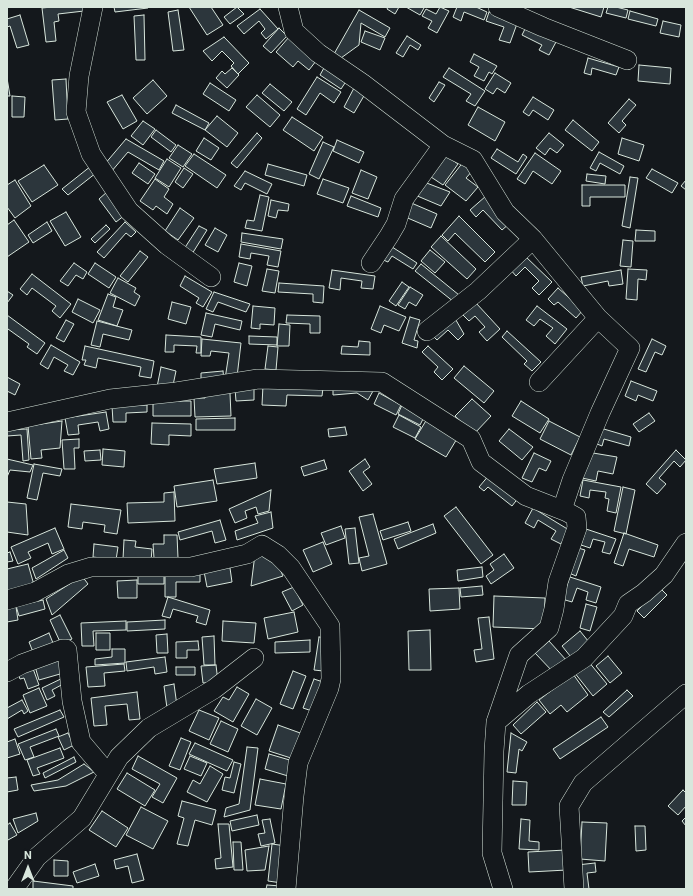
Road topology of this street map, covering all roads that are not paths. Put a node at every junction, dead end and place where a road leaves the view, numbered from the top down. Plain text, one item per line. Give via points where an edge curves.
1 (93, 7) edge
2 (288, 7) edge
3 (498, 7) edge
4 (627, 60) dead end
5 (443, 145) junction
6 (533, 239) junction
7 (371, 263) dead end
8 (211, 277) dead end
9 (598, 318) junction
10 (427, 331) dead end
11 (539, 382) dead end
12 (7, 422) edge
13 (562, 510) junction
14 (686, 543) edge
15 (7, 600) edge
16 (254, 658) dead end
17 (7, 672) edge
18 (686, 694) edge
19 (496, 722) junction
20 (108, 774) junction
21 (14, 889) edge
22 (286, 889) edge
23 (503, 889) edge
24 (574, 889) edge

1 - 8 street via 79,76 76,112 91,154 129,211 167,245
2 - 5 street via 294,31 318,53
3 - 4 street via 543,28
5 - 6 street via 473,160 505,212
5 - 7 street via 404,199 390,236
6 - 9 street
6 - 10 street via 478,291
9 - 11 street
9 - 13 street via 630,348 600,413
12 - 13 street via 110,399 258,379 382,382 471,439 481,462 526,496
13 - 19 street via 576,518 577,528 558,582 549,628 519,655
14 - 19 street via 664,575 628,604 623,616 584,658 529,694
15 - 22 street via 35,592 68,574 91,567 191,567 247,554 262,545 278,555 291,568 330,626 331,679 298,763
16 - 20 street via 214,689 149,728 119,757
17 - 20 street via 22,664 63,649 67,650 72,701 81,742
18 - 24 street via 583,783 569,806
19 - 23 street via 492,853
20 - 21 street via 82,818 37,858

